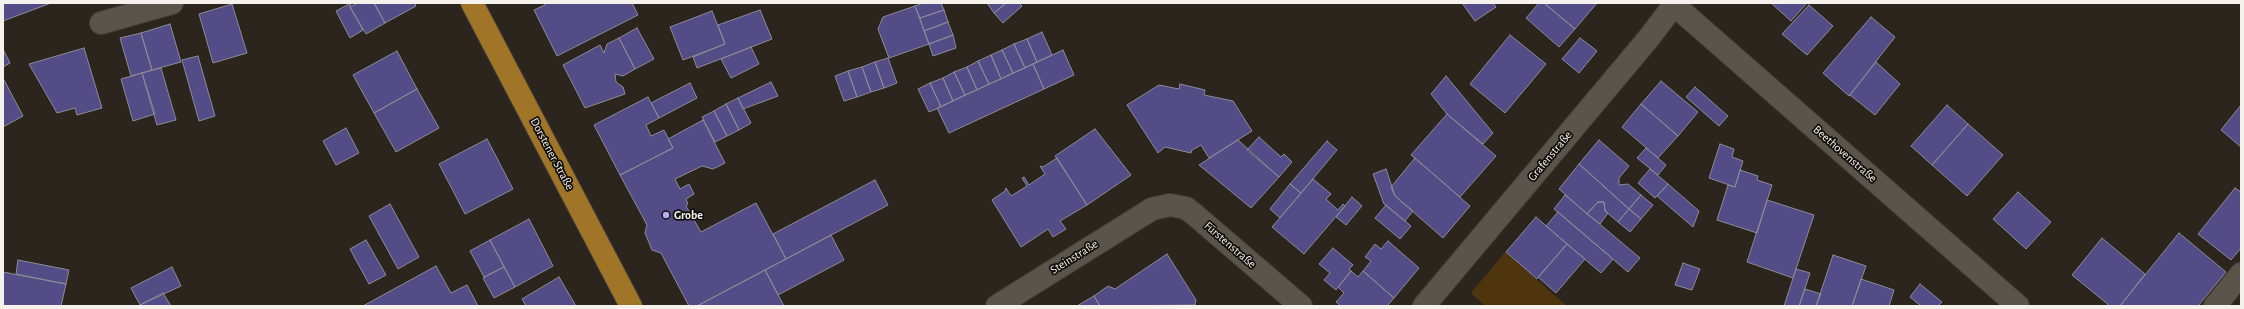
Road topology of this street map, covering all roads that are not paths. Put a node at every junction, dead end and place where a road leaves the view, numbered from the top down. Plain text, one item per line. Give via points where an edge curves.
1 (172, 3) edge
2 (472, 3) edge
3 (1673, 4) edge
4 (101, 24) dead end
5 (1152, 209) joint
6 (2241, 274) edge
7 (631, 306) edge
8 (997, 306) edge
9 (1301, 306) edge
10 (1424, 306) edge
11 (2018, 306) edge
12 (2215, 306) edge

1 - 4 street
2 - 7 main road, Dorstener Straße
3 - 10 street, Grafenstraße via 1648,39
3 - 11 street, Beethovenstraße
5 - 8 street, Steinstraße
5 - 9 street, Fürstenstraße via 1160,206 1177,206 1195,214
6 - 12 street

